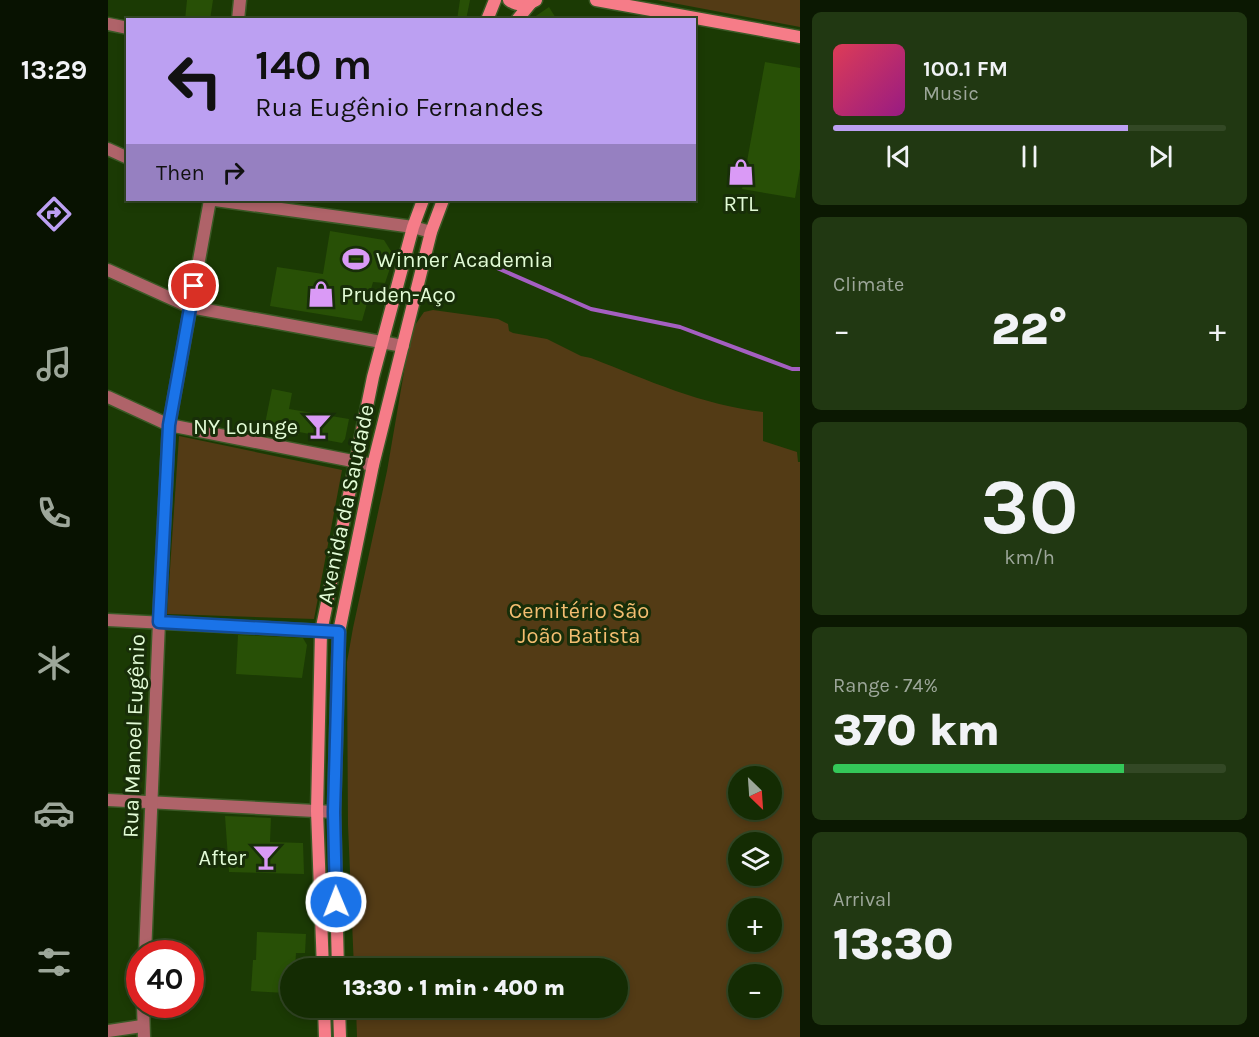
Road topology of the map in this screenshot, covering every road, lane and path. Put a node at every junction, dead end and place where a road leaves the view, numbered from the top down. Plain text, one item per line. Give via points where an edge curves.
1 (240, 0) edge
2 (495, 0) edge
3 (509, 0) edge
4 (596, 0) edge
5 (533, 2) edge
6 (238, 18) edge
7 (489, 18) edge
8 (519, 18) edge
9 (695, 18) edge
10 (696, 18) edge
11 (108, 24) edge
12 (126, 28) edge
13 (800, 37) edge
14 (108, 149) edge
15 (126, 158) edge
16 (210, 201) edge
17 (222, 201) edge
18 (423, 201) edge
19 (443, 201) edge
20 (413, 227) junction
21 (431, 232) junction
22 (108, 270) edge
23 (190, 307) junction
24 (382, 342) junction
25 (403, 346) junction
26 (108, 397) edge
27 (169, 425) junction
28 (356, 461) junction
29 (372, 465) junction
30 (108, 620) edge
31 (159, 622) junction
32 (321, 632) junction
33 (339, 632) junction
34 (108, 800) edge
35 (152, 802) junction
36 (317, 811) junction
37 (334, 812) junction
38 (146, 940) edge
39 (323, 958) edge
40 (338, 958) edge
41 (324, 1018) edge
42 (339, 1018) edge
43 (108, 1030) edge
44 (143, 1031) edge
45 (325, 1037) edge
46 (340, 1037) edge

1 - 6 street
2 - 7 street
3 - 5 street via 521,5
4 - 9 street
5 - 8 street
10 - 13 street
11 - 12 street
14 - 15 street
16 - 23 street, Rua Manoel Eugênio
17 - 20 street
18 - 20 street, Avenida da Saudade
19 - 21 street, Avenida da Saudade
20 - 21 street
20 - 24 street, Avenida da Saudade
21 - 25 street, Avenida da Saudade
22 - 23 street
23 - 24 street
23 - 27 street, Rua Manoel Eugênio
24 - 25 street
24 - 28 street, Avenida da Saudade
25 - 29 street, Avenida da Saudade
26 - 27 street
27 - 28 street
27 - 31 street, Rua Manoel Eugênio
28 - 29 street
28 - 32 street, Avenida da Saudade
29 - 33 street, Avenida da Saudade
30 - 31 street
31 - 32 street
31 - 35 street, Rua Manoel Eugênio
32 - 33 street
32 - 36 street, Avenida da Saudade
33 - 37 street, Avenida da Saudade
34 - 35 street
35 - 36 street
35 - 38 street, Rua Manoel Eugênio
36 - 37 street
36 - 39 street, Avenida da Saudade
37 - 40 street, Avenida da Saudade
41 - 45 street
42 - 46 street
43 - 44 street

